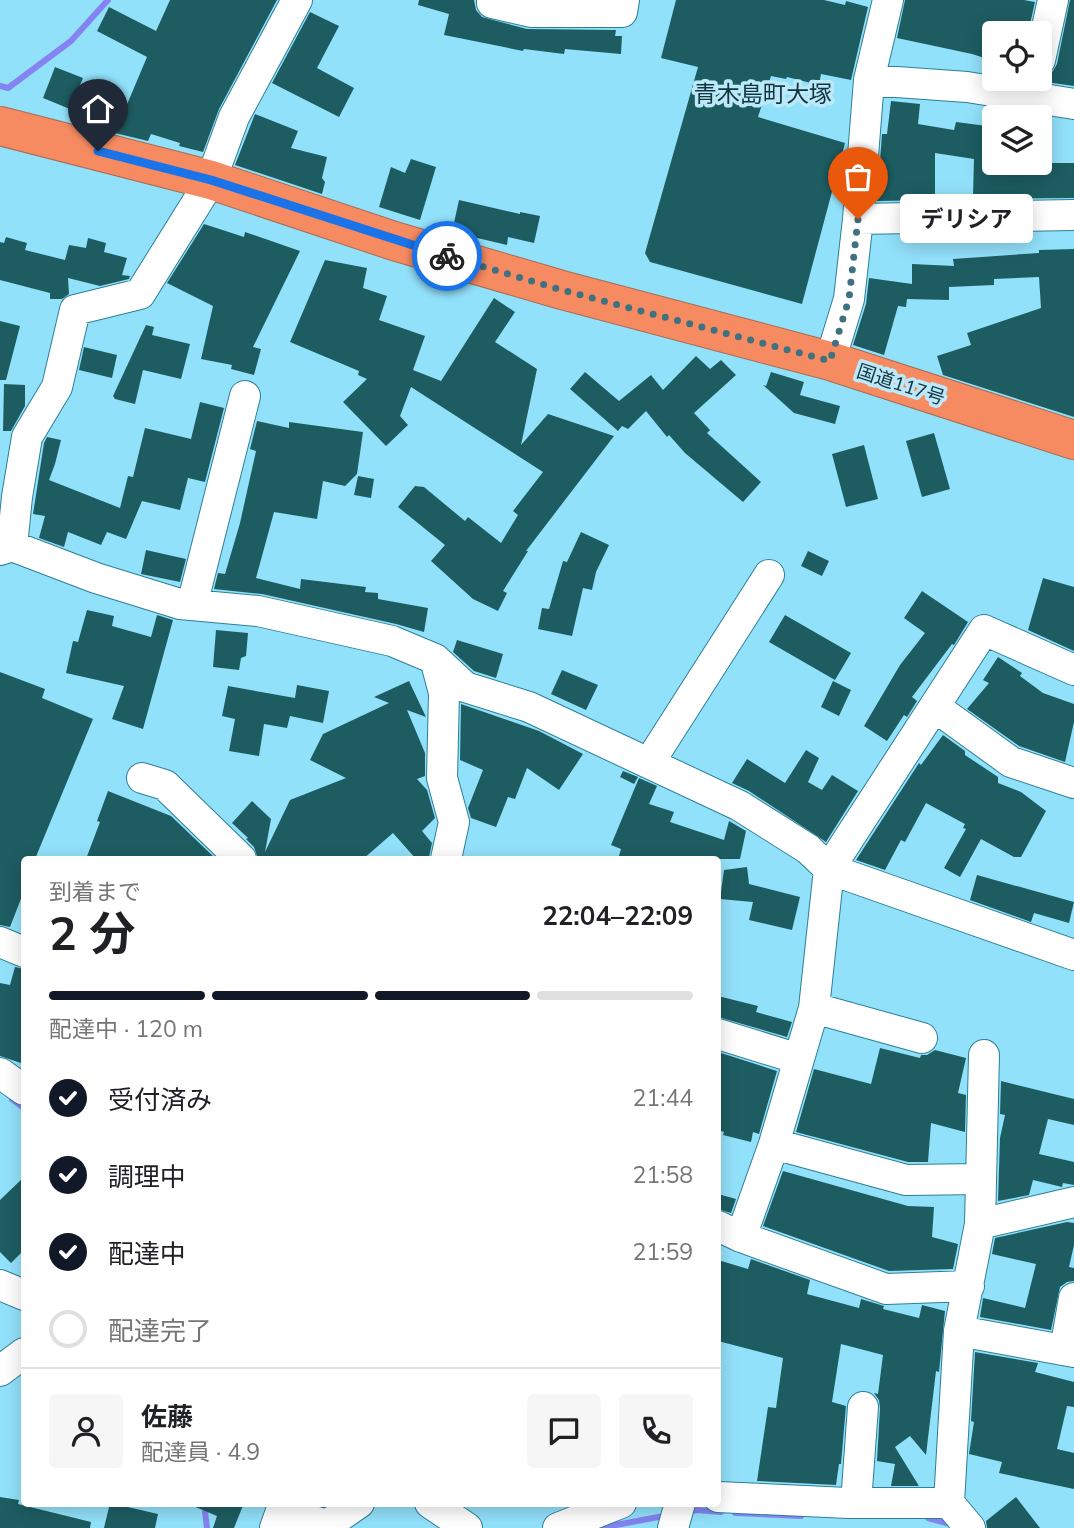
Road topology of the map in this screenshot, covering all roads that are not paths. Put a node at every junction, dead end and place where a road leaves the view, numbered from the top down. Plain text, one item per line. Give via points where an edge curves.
1 (297, 0) edge
2 (492, 0) edge
3 (624, 0) edge
4 (888, 0) edge
5 (1053, 0) edge
6 (1048, 21) edge
7 (869, 80) junction
8 (982, 87) edge
9 (1041, 91) edge
10 (1074, 104) edge
11 (0, 126) edge
12 (211, 180) junction
13 (1074, 215) edge
14 (858, 219) junction
15 (830, 361) junction
16 (244, 396) dead end
17 (1074, 440) edge
18 (6, 548) edge
19 (769, 575) dead end
20 (192, 605) junction
21 (435, 659) junction
22 (1074, 670) edge
23 (935, 707) junction
24 (649, 763) junction
25 (142, 778) dead end
26 (1074, 783) edge
27 (239, 856) edge
28 (447, 856) edge
29 (829, 869) junction
30 (0, 942) edge
31 (21, 951) edge
32 (1074, 955) edge
33 (814, 1008) junction
34 (721, 1035) edge
35 (922, 1038) dead end
36 (984, 1055) dead end
37 (799, 1059) junction
38 (0, 1073) edge
39 (21, 1088) edge
40 (774, 1144) junction
41 (981, 1179) junction
42 (1074, 1202) edge
43 (980, 1224) junction
44 (729, 1232) edge
45 (0, 1284) edge
46 (969, 1286) junction
47 (21, 1294) edge
48 (1074, 1298) edge
49 (959, 1331) junction
50 (1069, 1351) edge
51 (21, 1355) edge
52 (0, 1371) edge
53 (863, 1407) dead end
54 (721, 1497) edge
55 (856, 1503) junction
56 (949, 1503) junction
57 (353, 1507) edge
58 (435, 1507) edge
59 (611, 1507) edge
60 (275, 1528) edge
61 (467, 1528) edge
62 (558, 1528) edge
63 (970, 1528) edge

1 - 12 street via 234,117
2 - 3 street via 531,12 622,12
4 - 7 street
5 - 6 street
7 - 8 street
7 - 14 street
9 - 10 street
11 - 12 highway, 国道117号
12 - 15 highway, 国道117号 via 562,290
12 - 18 street via 141,294 75,310 57,387 27,437
13 - 14 street
14 - 15 street via 849,299
15 - 17 highway, 国道117号
16 - 20 street
18 - 20 street
19 - 24 street
20 - 21 street via 258,611 393,641
21 - 24 street via 465,687 529,707
21 - 28 street via 444,693 442,778 454,822
22 - 23 street via 984,630
23 - 26 street via 1011,762
23 - 29 street
24 - 29 street via 740,806 808,849
25 - 27 street via 165,785
29 - 32 street
29 - 33 street
30 - 31 street
33 - 35 street
33 - 37 street
34 - 37 street
36 - 41 street
37 - 40 street
38 - 39 street
40 - 41 street via 906,1180
40 - 44 street
41 - 43 street
42 - 43 street
43 - 46 street
44 - 46 street via 886,1289
45 - 47 street
46 - 49 street
48 - 50 street
49 - 50 street
49 - 56 street
51 - 52 street
53 - 55 street
54 - 55 street
55 - 56 street
56 - 63 street
57 - 60 street via 327,1525 281,1511
58 - 61 street
59 - 62 street

